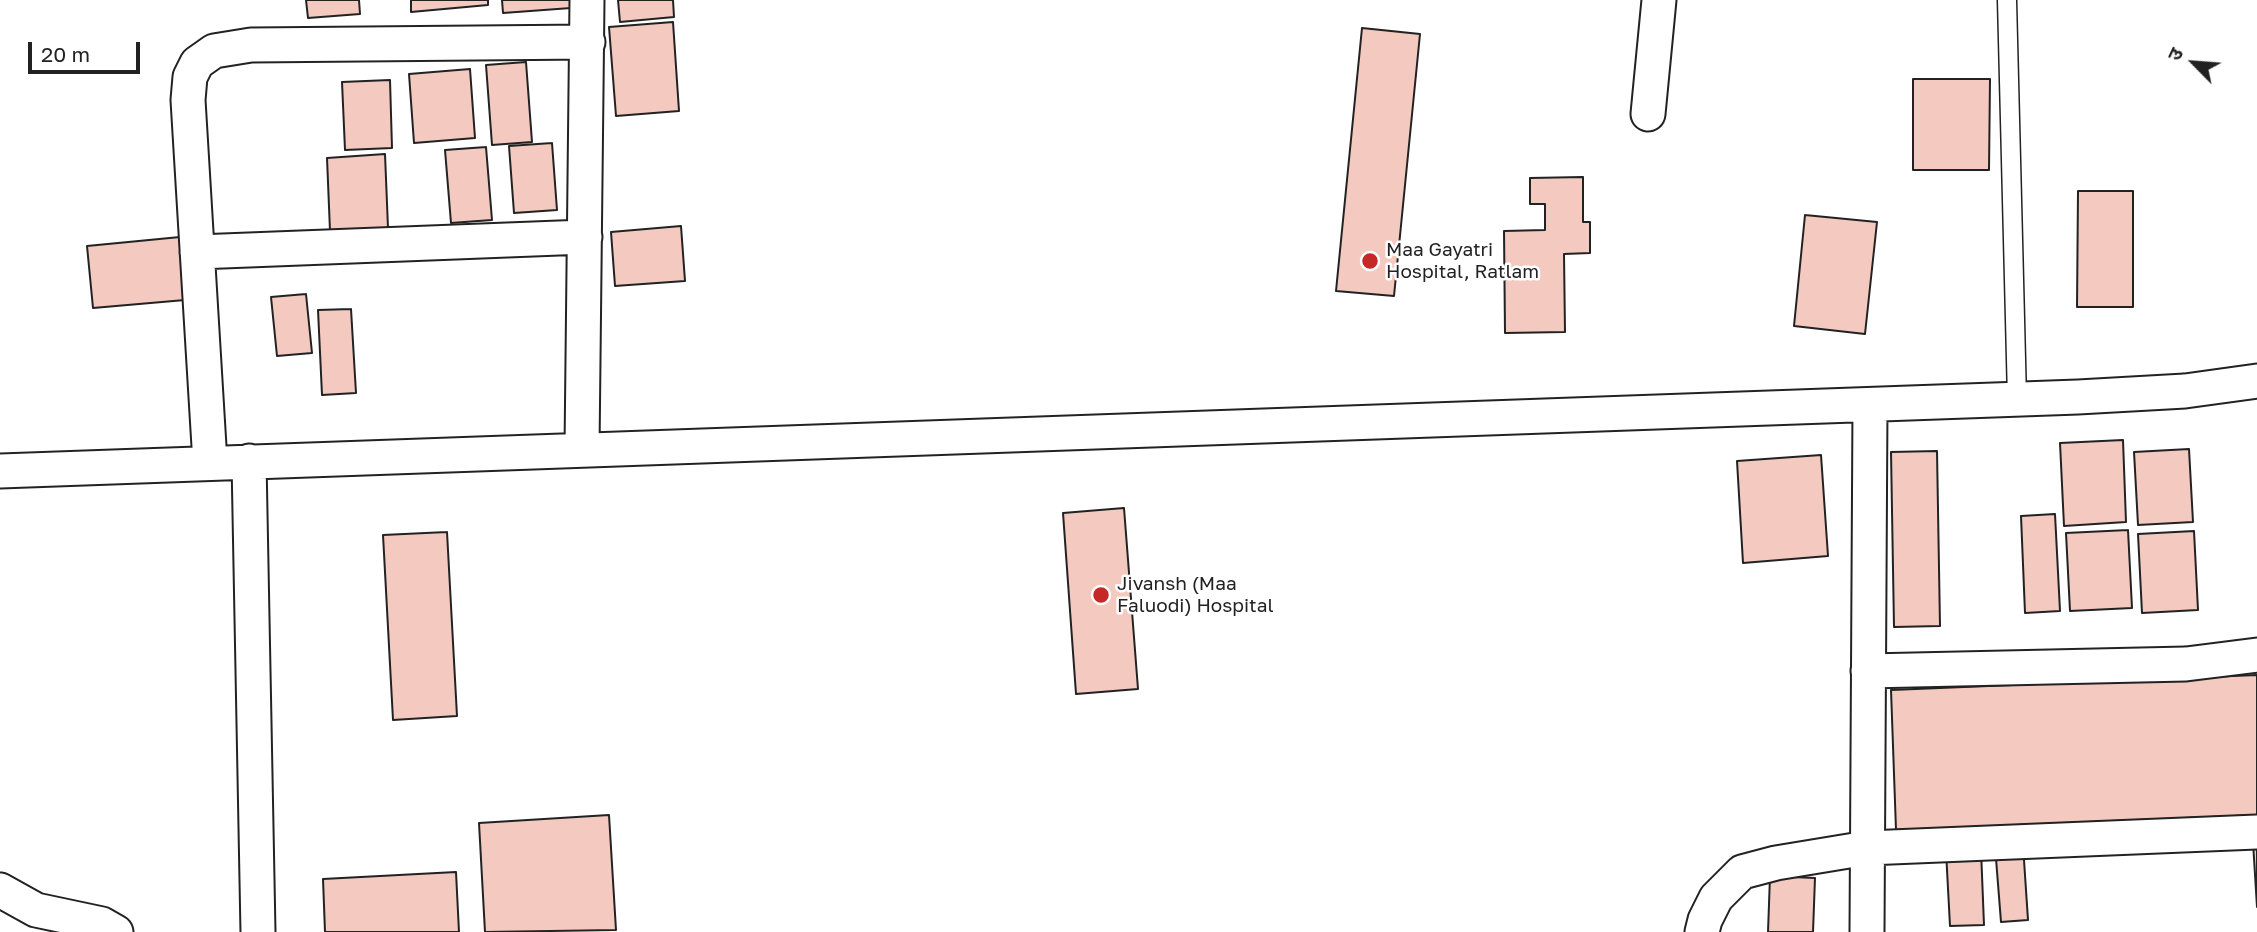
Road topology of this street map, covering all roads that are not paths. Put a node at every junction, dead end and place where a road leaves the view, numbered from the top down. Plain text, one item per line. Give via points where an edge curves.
1 (587, 0) edge
2 (1659, 0) edge
3 (2007, 0) edge
4 (588, 42) junction
5 (1648, 114) dead end
6 (585, 237) junction
7 (197, 252) junction
8 (2257, 381) edge
9 (2017, 399) junction
10 (1870, 405) junction
11 (582, 449) junction
12 (249, 461) junction
13 (210, 463) junction
14 (0, 471) edge
15 (2257, 655) edge
16 (1868, 671) junction
17 (2257, 832) edge
18 (1867, 848) junction
19 (0, 890) edge
20 (116, 932) edge
21 (258, 932) edge
22 (1702, 932) edge
23 (1867, 932) edge

1 - 4 street
2 - 5 street
3 - 9 lane
4 - 6 street
4 - 7 street via 251,45 214,51 197,63 188,100
6 - 7 street
6 - 11 street
7 - 13 street
8 - 9 street via 2185,390
9 - 10 street
10 - 11 street
10 - 16 street
11 - 12 street
12 - 13 street
12 - 21 street
13 - 14 street
15 - 16 street via 2186,664
16 - 18 street
17 - 18 street
18 - 22 street via 1742,872 1716,898
18 - 23 street
19 - 20 street via 36,910 102,924

